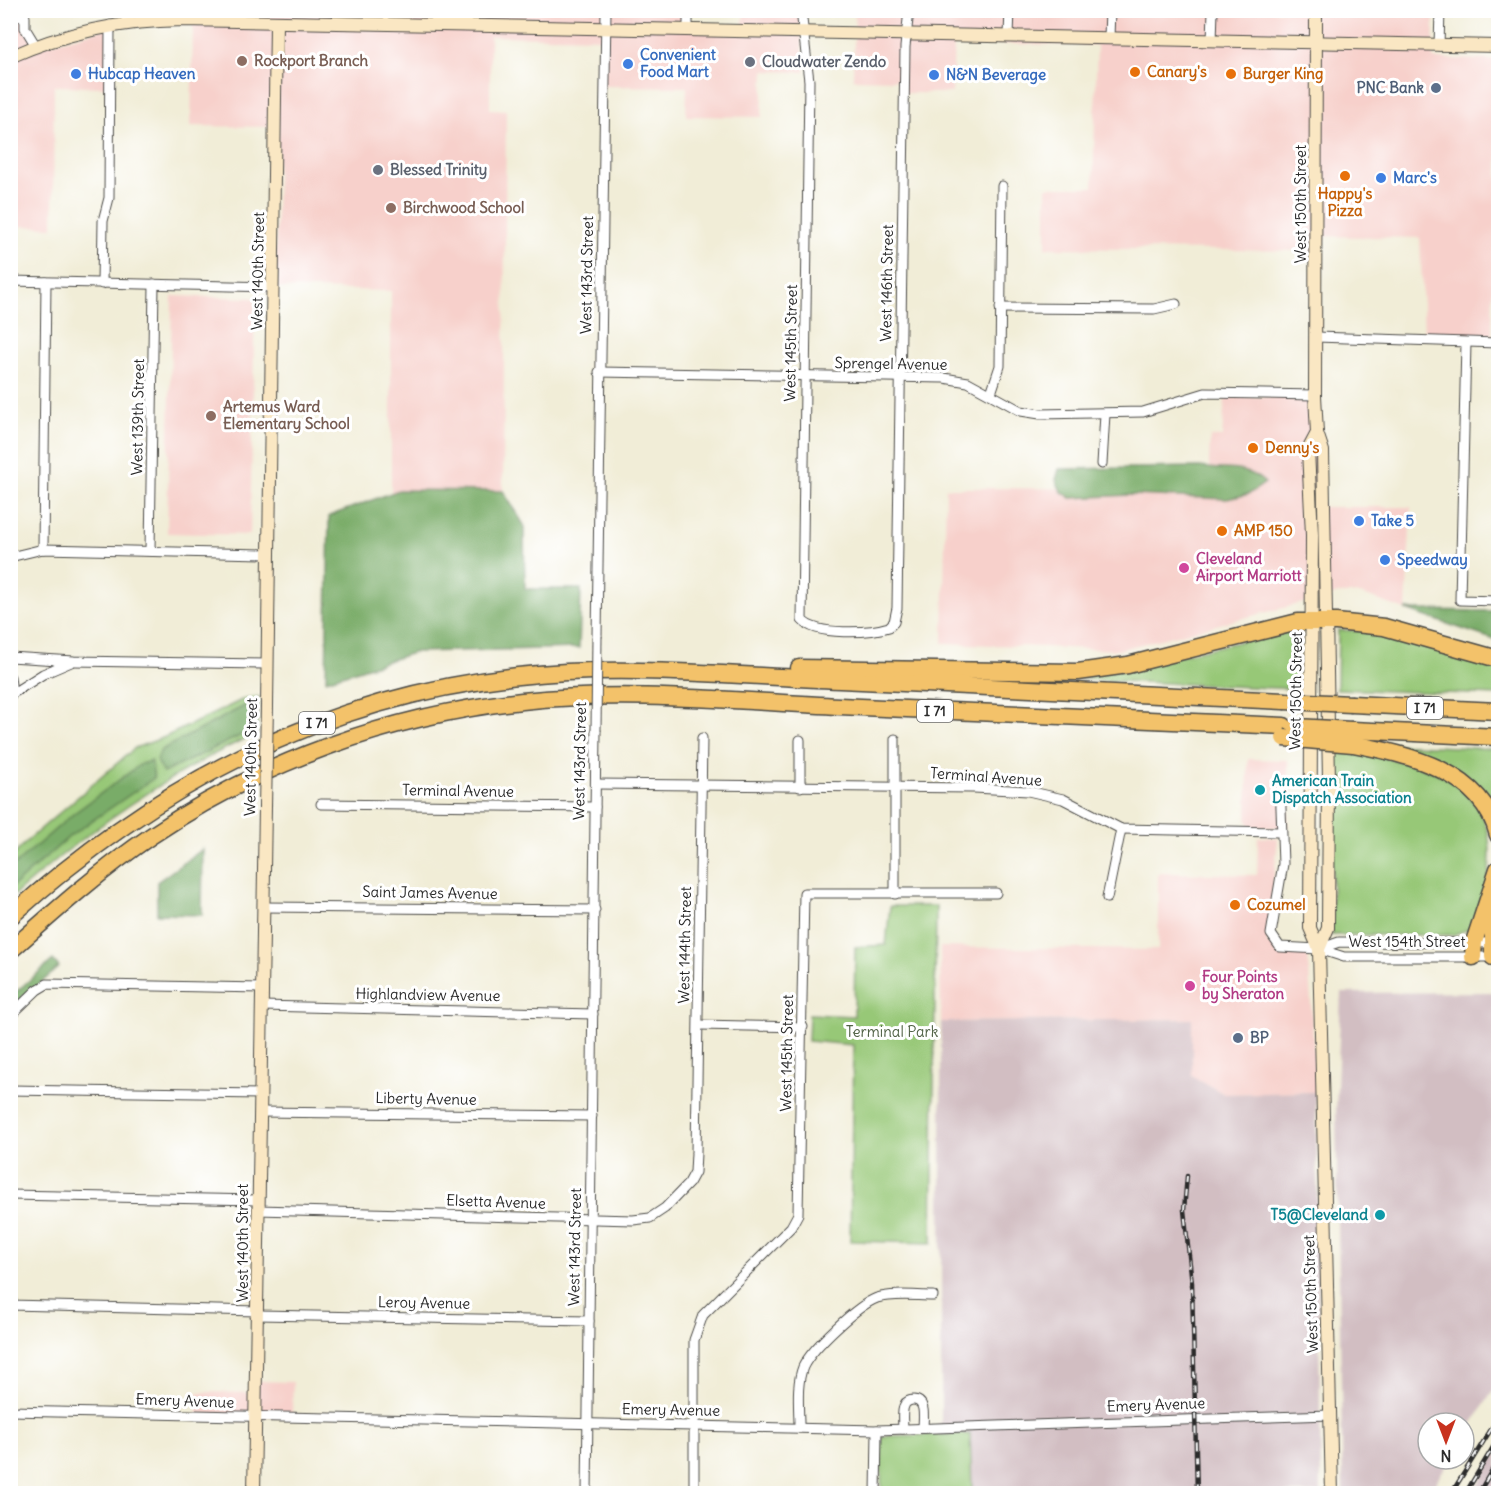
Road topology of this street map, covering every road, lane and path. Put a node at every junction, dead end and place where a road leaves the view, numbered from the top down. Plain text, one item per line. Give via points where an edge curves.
1 (606, 10) edge
2 (688, 10) edge
3 (801, 10) edge
4 (909, 10) edge
5 (1010, 10) edge
6 (1110, 10) edge
7 (1213, 10) edge
8 (1316, 10) edge
9 (1440, 10) edge
10 (25, 14) edge
11 (227, 15) edge
12 (10, 16) edge
13 (126, 17) edge
14 (276, 22) junction
15 (110, 25) junction
16 (606, 29) junction
17 (688, 29) junction
18 (803, 32) junction
19 (908, 35) junction
20 (1009, 35) junction
21 (1109, 38) junction
22 (1212, 41) junction
23 (1315, 43) junction
24 (36, 46) junction
25 (1439, 46) junction
26 (1498, 46) edge
27 (10, 57) edge
28 (1002, 186) dead end
29 (10, 281) edge
30 (46, 282) junction
31 (102, 284) junction
32 (154, 284) junction
33 (273, 287) junction
34 (1176, 304) dead end
35 (1000, 308) junction
36 (1316, 337) junction
37 (1466, 343) junction
38 (1498, 343) edge
39 (600, 372) junction
40 (806, 377) junction
41 (901, 378) junction
42 (990, 393) junction
43 (1316, 395) junction
44 (1105, 414) junction
45 (1102, 464) dead end
46 (43, 549) junction
47 (150, 551) junction
48 (268, 554) junction
49 (10, 557) edge
50 (1498, 600) edge
51 (1319, 622) junction
52 (854, 631) joint
53 (10, 657) edge
54 (1498, 659) edge
55 (74, 661) junction
56 (267, 663) junction
57 (676, 673) junction
58 (10, 677) edge
59 (11, 694) edge
60 (1498, 711) edge
61 (1353, 737) junction
62 (1498, 737) edge
63 (702, 738) dead end
64 (895, 739) dead end
65 (800, 740) dead end
66 (1280, 781) dead end
67 (596, 784) junction
68 (702, 786) junction
69 (800, 787) junction
70 (895, 788) junction
71 (321, 804) dead end
72 (595, 807) junction
73 (1121, 829) junction
74 (1280, 832) junction
75 (1498, 835) edge
76 (1498, 868) edge
77 (996, 893) dead end
78 (895, 894) junction
79 (1107, 898) dead end
80 (264, 907) junction
81 (595, 910) junction
82 (1498, 910) edge
83 (10, 917) edge
84 (1318, 949) junction
85 (1474, 949) junction
86 (1496, 950) edge
87 (10, 951) edge
88 (262, 988) junction
89 (262, 1006) junction
90 (593, 1014) junction
91 (10, 1016) edge
92 (700, 1025) junction
93 (803, 1027) junction
94 (10, 1090) edge
95 (260, 1094) junction
96 (260, 1112) junction
97 (592, 1116) junction
98 (696, 1153) joint
99 (10, 1195) edge
100 (258, 1205) junction
101 (591, 1219) junction
102 (933, 1296) dead end
103 (10, 1305) edge
104 (258, 1313) junction
105 (589, 1321) junction
106 (10, 1411) edge
107 (1330, 1415) junction
108 (255, 1418) junction
109 (589, 1423) junction
110 (694, 1425) junction
111 (799, 1426) junction
112 (923, 1428) junction
113 (903, 1429) junction
114 (877, 1430) junction
115 (254, 1494) edge
116 (587, 1494) edge
117 (694, 1494) edge
118 (876, 1494) edge
119 (1332, 1494) edge

1 - 16 street, West 143rd Street
2 - 17 street
3 - 18 street, West 145th Street
4 - 19 street, West 146th Street
5 - 20 street
6 - 21 street
7 - 22 street
8 - 23 street, West 150th Street
9 - 25 street
10 - 12 street
10 - 24 street via 25,28
11 - 13 street
11 - 14 street
13 - 15 street
14 - 16 street
14 - 33 street, West 140th Street
15 - 24 street
15 - 31 street via 110,198 103,220
16 - 17 street
16 - 39 street, West 143rd Street
17 - 18 street
18 - 19 street
18 - 40 street, West 145th Street via 808,81
19 - 20 street
19 - 41 street, West 146th Street
20 - 21 street
21 - 22 street
22 - 23 street
23 - 25 street
23 - 36 street, West 150th Street
24 - 27 street
25 - 26 street
28 - 35 street
29 - 30 street
30 - 31 street
30 - 46 street
31 - 32 street
32 - 33 street
32 - 47 street, West 139th Street
33 - 48 street, West 140th Street
34 - 35 street via 1154,309
35 - 42 street via 1000,366
36 - 37 street
36 - 43 street, West 150th Street
37 - 38 street
37 - 50 street via 1460,600
39 - 40 street, Sprengel Avenue
39 - 67 street, West 143rd Street, bridge
40 - 41 street, Sprengel Avenue
40 - 52 street, West 145th Street via 802,620 807,626 825,630
41 - 42 street, Sprengel Avenue via 968,382
41 - 52 street, West 146th Street via 897,608 889,627
42 - 44 street, Sprengel Avenue via 1021,411
43 - 44 street, Sprengel Avenue via 1205,393 1143,412
43 - 51 street, West 150th Street via 1317,433 1308,450
44 - 45 street
46 - 47 street
46 - 49 street
47 - 48 street
48 - 56 street, West 140th Street
51 - 54 highway via 1384,627
51 - 57 highway via 1298,622 1128,665 1078,672 785,668
51 - 84 street, West 150th Street via 1310,928
51 - 84 street, West 150th Street via 1328,928
53 - 55 street
55 - 56 street
55 - 59 street
56 - 80 street, West 140th Street, bridge
57 - 60 highway, I 71, bridge
57 - 83 highway, I 71 via 585,672 508,677 426,691 319,722 221,765 150,807 79,857
58 - 59 street
61 - 62 highway, I 71
61 - 75 highway via 1449,774 1478,794 1488,807
61 - 87 highway, I 71, bridge via 694,710 586,698 522,701 405,722 330,746 256,777 188,813 127,853
63 - 68 street, West 144th Street
64 - 70 street
65 - 69 street
66 - 74 street
67 - 68 street, Terminal Avenue
67 - 72 street, West 143rd Street
68 - 69 street, Terminal Avenue
68 - 92 street, West 144th Street
69 - 70 street, Terminal Avenue
70 - 73 street, Terminal Avenue via 1028,791 1063,799
70 - 78 street
71 - 72 street, Terminal Avenue
72 - 81 street, West 143rd Street
73 - 74 street, Terminal Avenue
73 - 79 street
74 - 84 street via 1283,864 1272,939 1288,949
76 - 85 highway
77 - 78 street
78 - 93 street, West 145th Street via 804,893
80 - 81 street, Saint James Avenue
80 - 88 street, West 140th Street
81 - 90 street, West 143rd Street
82 - 86 highway
84 - 85 street, West 154th Street via 1339,942
84 - 85 street, West 154th Street via 1344,957
84 - 107 street, West 150th Street
85 - 86 street, West 154th Street
85 - 86 street, West 154th Street
88 - 89 street, West 140th Street
88 - 91 street via 47,984
89 - 90 street, Highlandview Avenue
89 - 95 street, West 140th Street
90 - 97 street, West 143rd Street
92 - 93 street
92 - 98 street, West 144th Street
93 - 110 street, West 145th Street via 798,1214 792,1227 700,1321 694,1340
94 - 95 street
95 - 96 street, West 140th Street
96 - 97 street, Liberty Avenue
96 - 100 street, West 140th Street
97 - 101 street, West 143rd Street
98 - 101 street, Elsetta Avenue via 695,1172 689,1183 650,1218
99 - 100 street, Elsetta Avenue
100 - 101 street, Elsetta Avenue
100 - 104 street, West 140th Street
101 - 105 street, West 143rd Street
102 - 111 street via 877,1299 858,1310 810,1355 800,1384
103 - 104 street, Leroy Avenue
104 - 105 street, Leroy Avenue
104 - 108 street, West 140th Street
105 - 109 street, West 143rd Street
106 - 108 street, Emery Avenue
107 - 112 street, Emery Avenue
107 - 119 street, West 150th Street
108 - 109 street, Emery Avenue
108 - 115 street, West 140th Street
109 - 110 street, Emery Avenue
109 - 116 street, West 143rd Street
110 - 111 street, Emery Avenue
110 - 117 street
111 - 114 street, Emery Avenue
112 - 113 street, Emery Avenue
112 - 113 street via 924,1408 913,1400 903,1408
113 - 114 street, Emery Avenue
114 - 118 street

